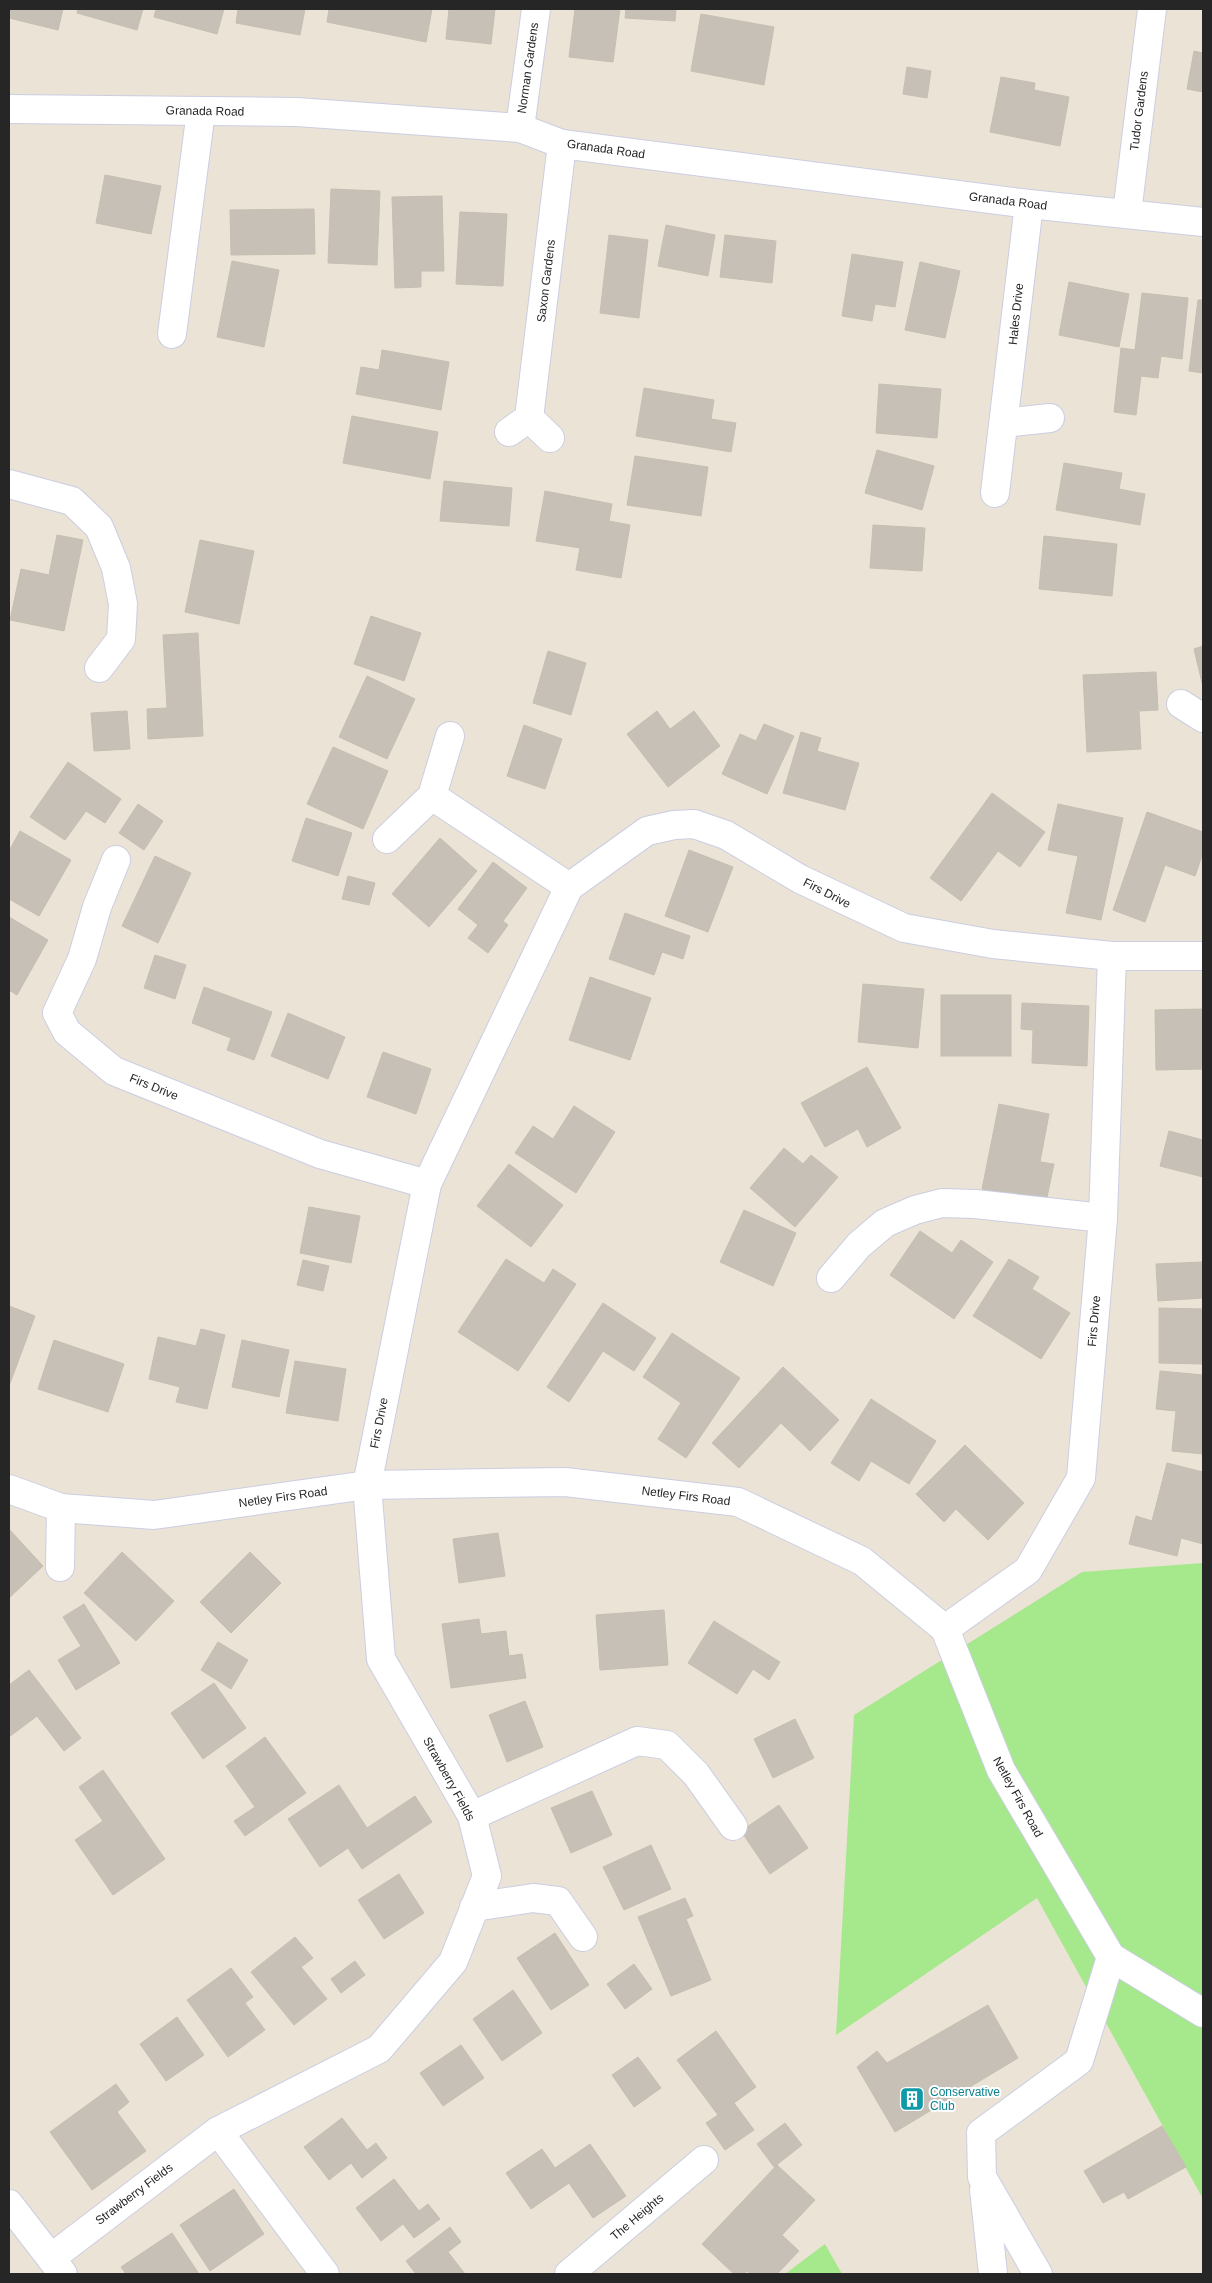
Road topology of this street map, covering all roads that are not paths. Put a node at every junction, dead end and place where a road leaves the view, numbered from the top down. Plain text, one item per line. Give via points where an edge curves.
1 (536, 9) edge
2 (1152, 9) edge
3 (9, 109) edge
4 (201, 111) junction
5 (520, 128) junction
6 (562, 144) junction
7 (1029, 204) junction
8 (1127, 213) junction
9 (1203, 222) edge
10 (172, 334) dead end
11 (1050, 418) dead end
12 (1004, 423) junction
13 (550, 438) dead end
14 (9, 484) edge
15 (995, 493) dead end
16 (99, 668) dead end
17 (1181, 704) dead end
18 (1203, 718) edge
19 (450, 736) dead end
20 (432, 796) junction
21 (387, 839) dead end
22 (116, 860) dead end
23 (569, 886) junction
24 (1112, 956) junction
25 (1203, 956) edge
26 (427, 1184) junction
27 (1103, 1218) junction
28 (831, 1278) dead end
29 (367, 1485) junction
30 (9, 1489) edge
31 (61, 1508) junction
32 (60, 1566) dead end
33 (945, 1629) junction
34 (472, 1816) junction
35 (733, 1826) dead end
36 (474, 1908) junction
37 (583, 1937) dead end
38 (1111, 1957) junction
39 (1203, 2013) edge
40 (218, 2131) junction
41 (704, 2160) dead end
42 (982, 2177) junction
43 (9, 2204) edge
44 (57, 2266) edge
45 (325, 2274) edge
46 (570, 2274) edge
47 (993, 2274) edge
48 (1038, 2274) edge

1 - 5 street, Norman Gardens
2 - 8 street, Tudor Gardens
3 - 4 street, Granada Road
4 - 5 street, Granada Road via 297,112
4 - 10 street
5 - 6 street, Granada Road
6 - 7 street, Granada Road
6 - 13 street, Saxon Gardens via 519,425
7 - 8 street, Granada Road
7 - 12 street, Hales Drive
8 - 9 street, Granada Road
11 - 12 street
12 - 15 street, Hales Drive
14 - 16 street via 72,501 99,527 116,568 123,604 121,640
17 - 18 street
19 - 20 street
20 - 21 street
20 - 23 street
22 - 26 street, Firs Drive via 82,959 57,1013 67,1032 114,1071 320,1154
23 - 24 street, Firs Drive via 648,831 694,824 726,835 800,879 904,928 993,944
23 - 26 street, Firs Drive
24 - 25 street, Firs Drive
24 - 27 street, Firs Drive
26 - 29 street, Firs Drive
27 - 28 street via 942,1203 885,1223 859,1245
27 - 33 street, Firs Drive via 1081,1478 1028,1570
29 - 31 street, Netley Firs Road via 154,1515
29 - 33 street, Netley Firs Road via 565,1482 738,1502 862,1561
29 - 34 street, Strawberry Fields via 381,1658
30 - 31 street, Netley Firs Road
31 - 32 street
33 - 38 street, Netley Firs Road via 1001,1770
34 - 35 street via 637,1741 667,1746 696,1774
34 - 36 street, Strawberry Fields via 487,1876
36 - 37 street via 533,1898 558,1901
36 - 40 street, Strawberry Fields via 453,1962 379,2049
38 - 39 street, Netley Firs Road
38 - 42 street via 1078,2061 981,2134
40 - 44 street, Strawberry Fields
40 - 45 street
41 - 46 street, The Heights
42 - 47 street
42 - 48 street
43 - 44 street

